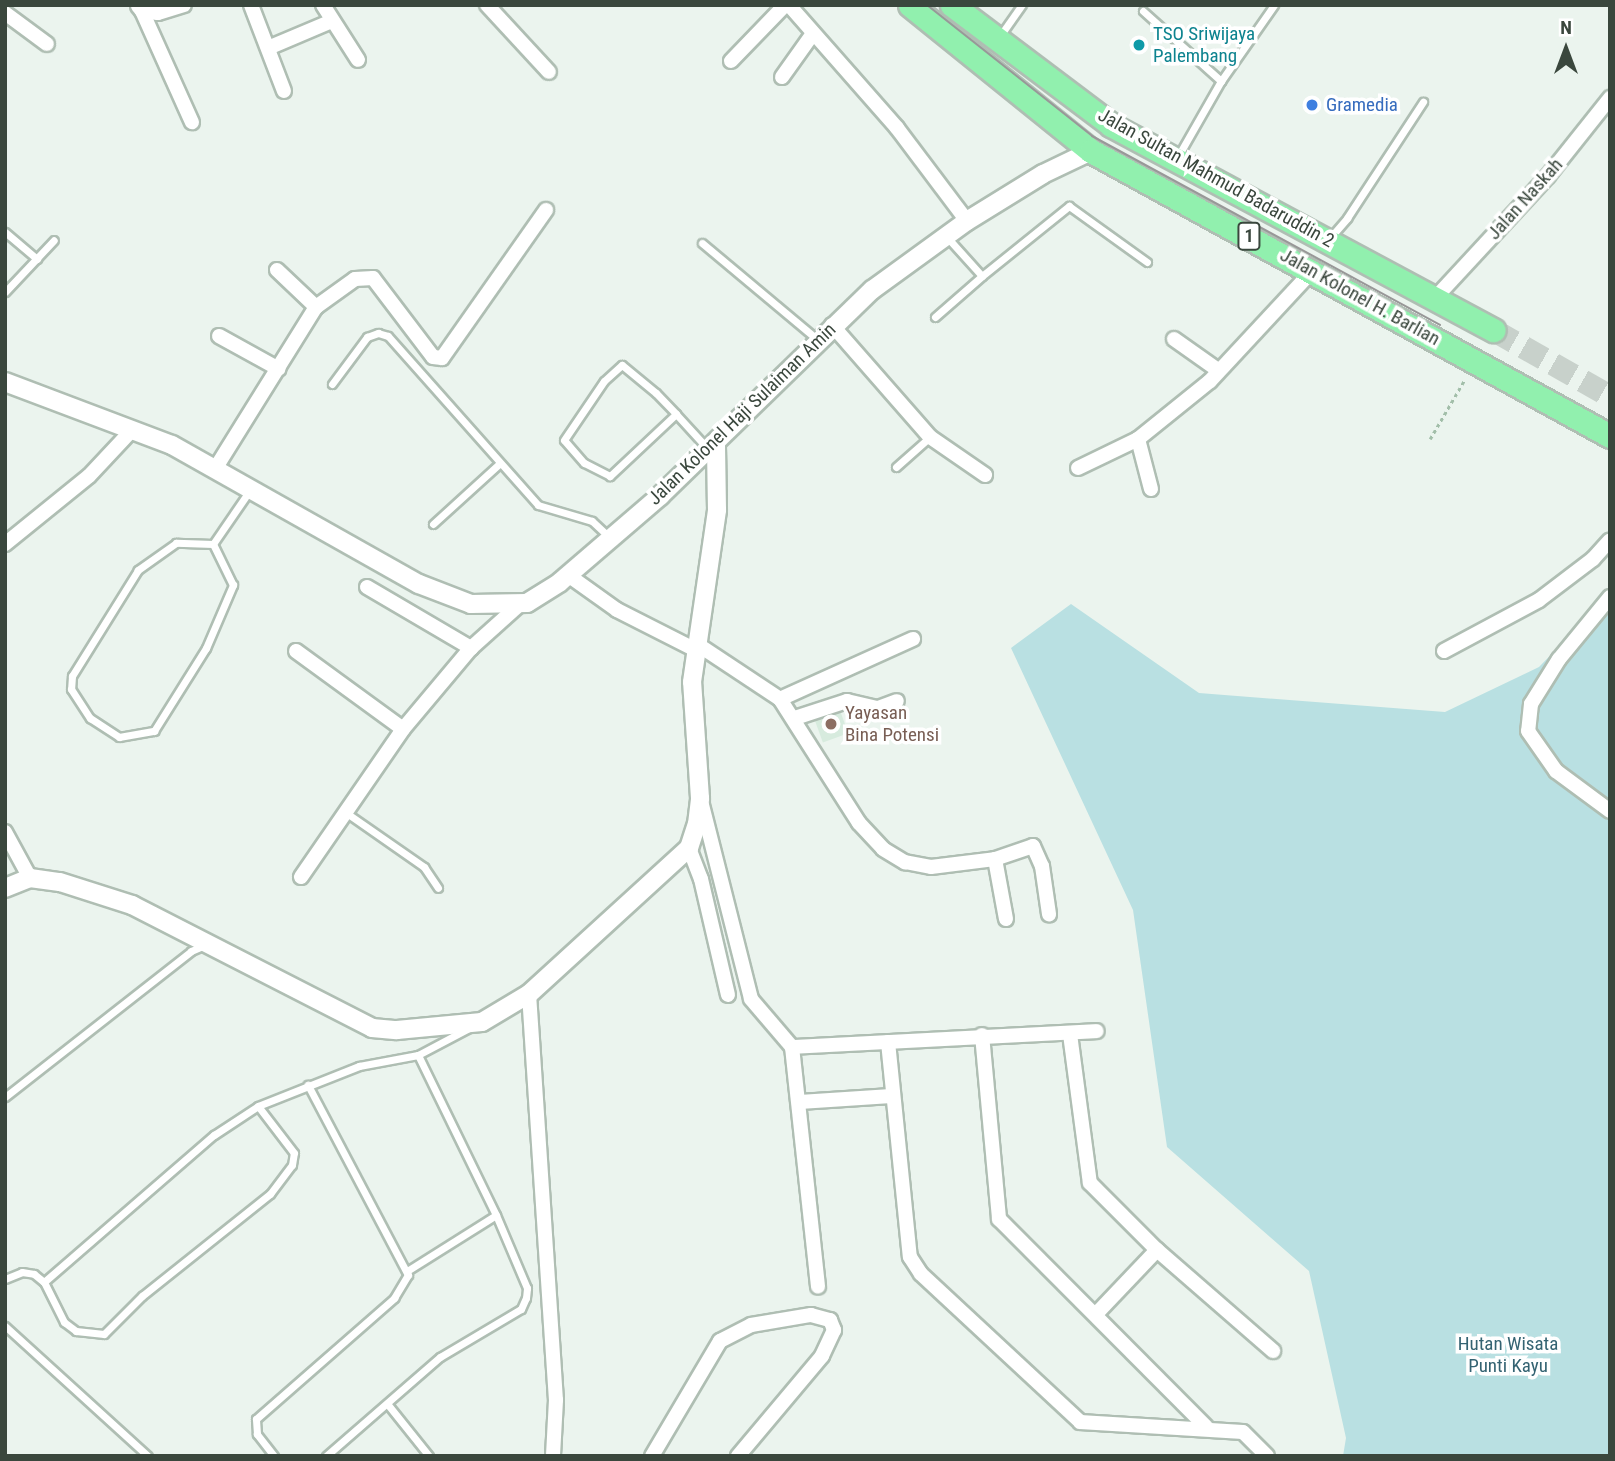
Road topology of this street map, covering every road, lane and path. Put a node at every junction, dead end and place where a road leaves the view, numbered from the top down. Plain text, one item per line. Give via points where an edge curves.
1 (184, 5) edge
2 (251, 5) edge
3 (323, 5) edge
4 (487, 5) edge
5 (787, 5) edge
6 (910, 5) edge
7 (952, 5) edge
8 (1022, 5) edge
9 (1274, 5) edge
10 (139, 8) edge
11 (1143, 10) dead end
12 (5, 13) edge
13 (332, 21) junction
14 (812, 35) junction
15 (999, 38) junction
16 (47, 44) dead end
17 (268, 48) junction
18 (358, 60) dead end
19 (731, 61) dead end
20 (549, 72) dead end
21 (782, 77) dead end
22 (1221, 80) junction
23 (284, 91) dead end
24 (1610, 98) edge
25 (1423, 102) dead end
26 (192, 122) dead end
27 (1091, 151) junction
28 (1176, 159) junction
29 (546, 210) dead end
30 (967, 221) junction
31 (5, 232) edge
32 (946, 235) junction
33 (1328, 239) junction
34 (54, 240) dead end
35 (702, 243) dead end
36 (37, 259) junction
37 (1147, 262) dead end
38 (277, 270) dead end
39 (1312, 270) junction
40 (982, 276) junction
41 (5, 292) edge
42 (1436, 297) junction
43 (316, 307) junction
44 (934, 317) dead end
45 (832, 325) junction
46 (1493, 330) tunnel mouth
47 (219, 336) dead end
48 (817, 339) junction
49 (1174, 339) dead end
50 (1475, 361) junction
51 (279, 369) junction
52 (1218, 369) junction
53 (5, 382) edge
54 (332, 384) dead end
55 (676, 414) junction
56 (132, 430) junction
57 (1610, 436) edge
58 (930, 437) junction
59 (1138, 439) junction
60 (1430, 439) dead end
61 (713, 448) junction
62 (499, 464) junction
63 (896, 467) dead end
64 (1078, 468) dead end
65 (215, 469) junction
66 (985, 475) dead end
67 (251, 489) junction
68 (1151, 489) dead end
69 (433, 524) dead end
70 (611, 538) junction
71 (1610, 540) edge
72 (5, 544) edge
73 (213, 544) junction
74 (568, 575) junction
75 (367, 587) dead end
76 (1610, 597) edge
77 (520, 604) junction
78 (913, 639) dead end
79 (696, 647) junction
80 (471, 648) junction
81 (296, 651) dead end
82 (1444, 651) dead end
83 (780, 699) junction
84 (897, 701) dead end
85 (795, 718) junction
86 (403, 729) junction
87 (701, 798) junction
88 (1610, 811) edge
89 (348, 814) junction
90 (5, 832) edge
91 (689, 848) junction
92 (995, 859) junction
93 (301, 877) dead end
94 (30, 878) junction
95 (5, 888) edge
96 (438, 888) dead end
97 (1049, 914) dead end
98 (1006, 919) dead end
99 (211, 943) junction
100 (529, 994) junction
101 (728, 995) dead end
102 (481, 1021) junction
103 (1097, 1031) dead end
104 (1070, 1034) junction
105 (982, 1035) junction
106 (888, 1042) junction
107 (792, 1047) junction
108 (418, 1055) junction
109 (308, 1085) junction
110 (892, 1096) junction
111 (5, 1097) edge
112 (799, 1102) junction
113 (258, 1106) junction
114 (496, 1215) junction
115 (1157, 1250) junction
116 (407, 1271) junction
117 (5, 1279) edge
118 (44, 1282) junction
119 (818, 1287) dead end
120 (1097, 1313) junction
121 (5, 1326) edge
122 (1273, 1352) dead end
123 (389, 1406) junction
124 (1206, 1427) junction
125 (148, 1456) edge
126 (274, 1456) edge
127 (326, 1456) edge
128 (429, 1456) edge
129 (553, 1456) edge
130 (652, 1456) edge
131 (738, 1456) edge
132 (1267, 1456) edge

1 - 10 street via 158,13
2 - 17 street
3 - 13 street
4 - 20 street
5 - 14 street
5 - 19 street
6 - 27 highway, Jalan Kolonel H. Barlian / 1
7 - 15 highway, Jalan Sultan Mahmud Badaruddin 2 / 1
8 - 15 lane
9 - 22 lane
10 - 26 street
11 - 22 lane
12 - 16 street
13 - 17 street
13 - 18 street
14 - 21 street
14 - 30 street via 897,128
15 - 28 highway, Jalan Sultan Mahmud Badaruddin 2 / 1 via 1111,125
17 - 23 street
22 - 28 lane
24 - 42 street, Jalan Naskah via 1548,176
25 - 33 lane via 1347,218
27 - 30 street, Jalan Kolonel Haji Sulaiman Amin via 1043,174
27 - 39 highway, Jalan Kolonel H. Barlian / 1
28 - 33 highway, Jalan Sultan Mahmud Badaruddin 2 / 1
29 - 43 street via 442,358 433,358 373,278 355,279
30 - 32 street, Jalan Kolonel Haji Sulaiman Amin
31 - 36 lane
32 - 40 lane
32 - 45 street, Jalan Kolonel Haji Sulaiman Amin
33 - 42 highway, Jalan Sultan Mahmud Badaruddin 2 / 1
34 - 36 lane
35 - 48 lane
36 - 41 lane
37 - 40 lane via 1069,206
38 - 43 street
39 - 50 highway, Jalan Kolonel H. Barlian / 1
39 - 52 street
40 - 44 lane
42 - 46 highway, Jalan Sultan Mahmud Badaruddin 2 / 1
43 - 51 street
45 - 48 street, Jalan Kolonel Haji Sulaiman Amin
45 - 58 street
47 - 51 street
48 - 61 street, Jalan Kolonel Haji Sulaiman Amin
49 - 52 street
50 - 57 highway, Jalan Kolonel H. Barlian / 1
50 - 60 path
51 - 65 street
52 - 59 street via 1179,410
53 - 56 street
54 - 62 lane via 367,337 378,332 388,336 483,438
55 - 55 lane via 610,476 584,463 564,440 620,365
55 - 61 lane
56 - 65 street
56 - 72 street via 89,476
58 - 63 lane
58 - 66 street
59 - 64 street
59 - 68 street
61 - 70 street, Jalan Kolonel Haji Sulaiman Amin
61 - 79 street via 717,510
62 - 69 lane
62 - 70 lane via 538,505 592,521
65 - 67 street
67 - 73 lane
67 - 77 street via 419,584 471,604
70 - 74 street, Jalan Kolonel Haji Sulaiman Amin
71 - 82 street via 1593,559 1539,600
73 - 73 lane via 233,585 206,648 154,732 119,737 90,718 71,689 72,677 138,569 176,543
74 - 77 street, Jalan Kolonel Haji Sulaiman Amin
74 - 79 street via 617,610
75 - 80 street
76 - 88 street via 1559,659 1531,704 1528,731 1556,771
77 - 80 street
78 - 83 street
79 - 83 street
79 - 87 street via 692,682
80 - 86 street
81 - 86 street
83 - 85 street
84 - 85 street via 878,709 861,701 833,703
85 - 92 street via 859,823 883,849 915,866
86 - 89 street
87 - 91 street
87 - 107 street via 751,999
89 - 93 street
89 - 96 lane via 424,867
90 - 94 street
91 - 100 street
91 - 101 street via 701,879
92 - 97 street via 1034,847 1042,866
92 - 98 street
94 - 95 street
94 - 99 street via 60,882 132,905
99 - 102 street via 279,983 372,1028 397,1030
99 - 111 lane via 191,951
100 - 102 street
100 - 129 street via 556,1401
102 - 108 lane
103 - 104 street
104 - 105 street
104 - 115 street via 1090,1183
105 - 106 street
105 - 120 street via 999,1219
106 - 107 street
106 - 110 street
107 - 112 street
108 - 109 lane via 359,1066
108 - 114 lane
109 - 113 lane
109 - 116 lane
110 - 112 street
110 - 124 street via 909,1257 921,1274 1080,1422
112 - 119 street
113 - 118 lane via 214,1135
113 - 118 lane via 294,1153 292,1165 270,1194 142,1296 104,1334 76,1332 64,1322
114 - 116 lane
114 - 123 lane via 527,1288 521,1309 440,1357
115 - 120 street
115 - 122 street
116 - 126 lane via 406,1284 394,1298 257,1419 257,1434
117 - 118 lane via 22,1272
120 - 124 street
121 - 125 lane
123 - 127 lane
123 - 128 lane
124 - 132 street via 1243,1432
130 - 131 street via 720,1340 751,1325 810,1315 830,1320 834,1330 822,1356

